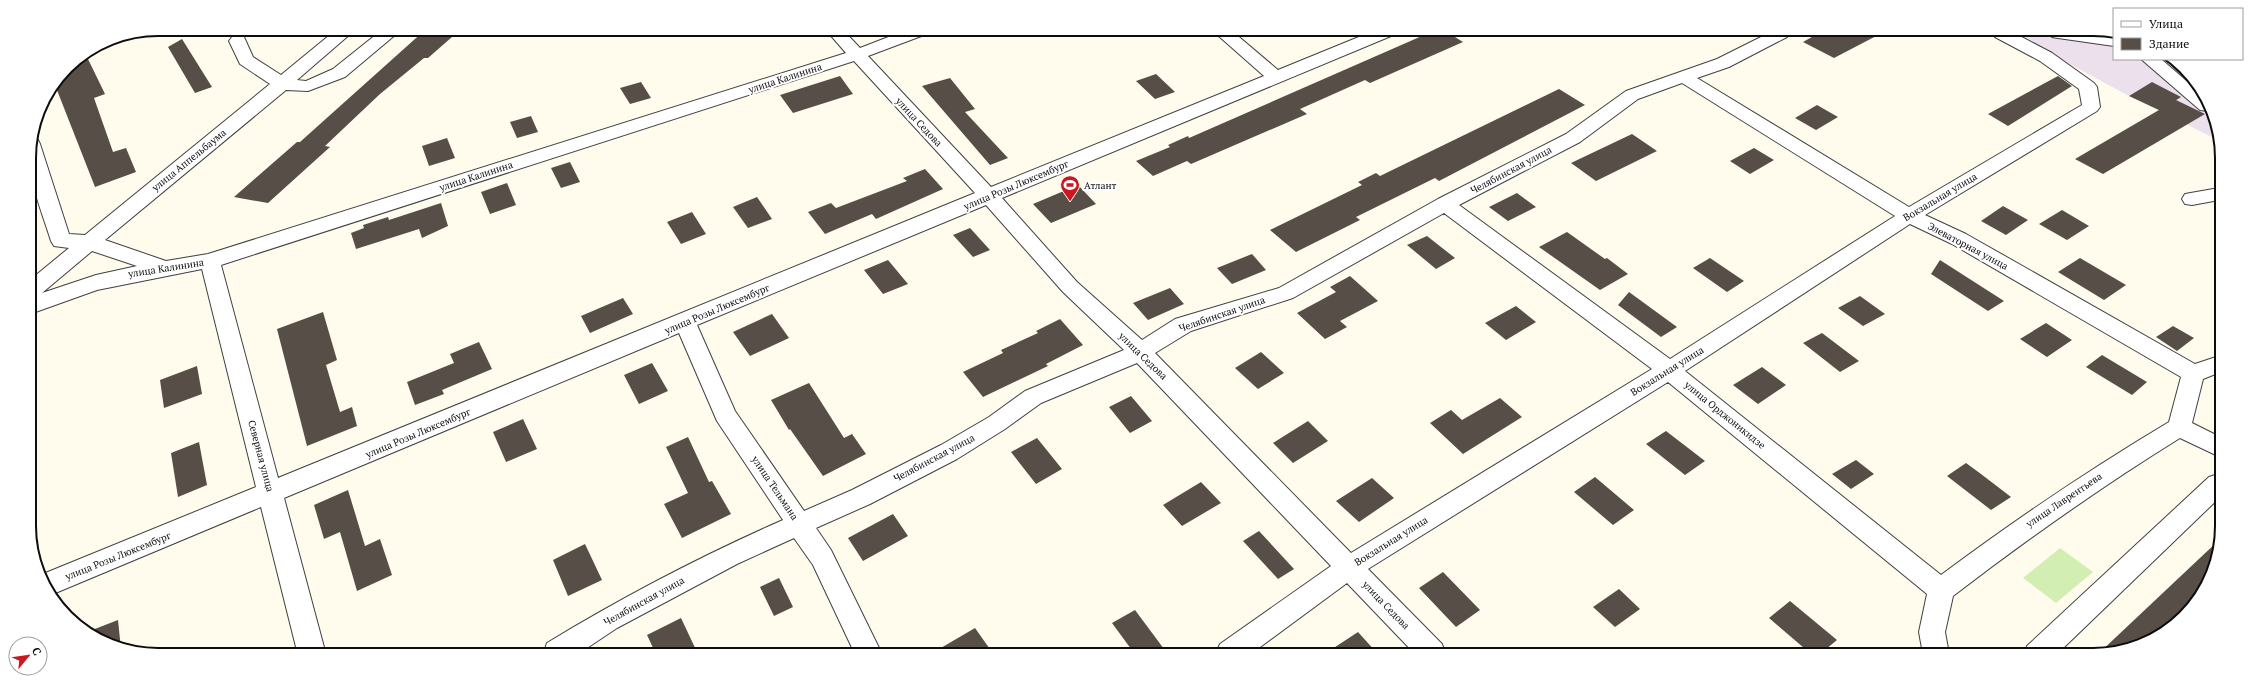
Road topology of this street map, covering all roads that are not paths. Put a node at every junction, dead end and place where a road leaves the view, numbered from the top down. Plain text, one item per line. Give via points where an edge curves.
1 (340, 36) edge
2 (385, 36) edge
3 (839, 36) edge
4 (905, 36) edge
5 (1227, 36) edge
6 (1375, 36) edge
7 (1775, 36) edge
8 (2007, 36) edge
9 (2080, 36) edge
10 (2113, 40) edge
11 (238, 42) dead end
12 (856, 55) junction
13 (2151, 60) edge
14 (2158, 60) edge
15 (2171, 65) edge
16 (1276, 77) junction
17 (1685, 78) junction
18 (282, 84) junction
19 (2201, 101) edge
20 (36, 173) edge
21 (2215, 195) edge
22 (989, 196) junction
23 (2192, 199) dead end
24 (1445, 204) junction
25 (1909, 216) junction
26 (88, 242) junction
27 (210, 261) junction
28 (166, 268) junction
29 (36, 286) edge
30 (59, 293) junction
31 (36, 303) edge
32 (36, 310) edge
33 (685, 322) junction
34 (1140, 352) junction
35 (2211, 369) edge
36 (1669, 370) junction
37 (2180, 427) junction
38 (2215, 445) edge
39 (2215, 487) edge
40 (271, 494) junction
41 (798, 523) junction
42 (1350, 567) junction
43 (51, 583) edge
44 (1941, 590) junction
45 (310, 648) edge
46 (563, 648) edge
47 (866, 648) edge
48 (1237, 648) edge
49 (1427, 648) edge
50 (1935, 648) edge
51 (2044, 648) edge

1 - 18 street, улица Аппельбаума
2 - 18 street via 339,73 308,86
3 - 12 street, улица Седова
4 - 12 street, улица Калинина
5 - 16 street
6 - 16 street, улица Розы Люксембург
7 - 17 street, Челябинская улица via 1723,63
8 - 25 street, Вокзальная улица via 2046,57 2088,87 2091,107
9 - 10 street
11 - 18 street via 246,60
12 - 22 street, улица Седова
12 - 27 street, улица Калинина
13 - 19 street
14 - 15 street
16 - 22 street, улица Розы Люксембург
17 - 24 street, Челябинская улица via 1632,95 1573,138
17 - 25 street, Элеваторная улица
18 - 26 street, улица Аппельбаума
20 - 26 street via 61,241
21 - 23 street
22 - 33 street, улица Розы Люксембург
22 - 34 street, улица Седова via 1070,287
24 - 34 street, Челябинская улица via 1286,293 1183,325
24 - 36 street, улица Орджоникидзе
25 - 35 street, Элеваторная улица via 1959,239
25 - 36 street, Вокзальная улица
26 - 28 street
26 - 29 street, улица Аппельбаума
27 - 28 street, улица Калинина
27 - 40 street, Северная улица
28 - 30 street, улица Калинина via 125,274
30 - 31 street, улица Калинина
30 - 32 street
33 - 40 street, улица Розы Люксембург
33 - 41 street, улица Тельмана via 725,415
34 - 41 street, Челябинская улица via 1033,396 997,423 949,452 861,497
34 - 42 street, улица Седова
35 - 37 street
36 - 42 street, Вокзальная улица
36 - 44 street, улица Орджоникидзе
37 - 38 street
37 - 44 street, улица Лаврентьева via 2112,467 2036,519
39 - 51 street
40 - 43 street, улица Розы Люксембург
40 - 45 street, Северная улица
41 - 46 street, Челябинская улица via 728,556 608,620
41 - 47 street, улица Тельмана via 822,558
42 - 48 street, Вокзальная улица
42 - 49 street, улица Седова
44 - 50 street via 1932,632

